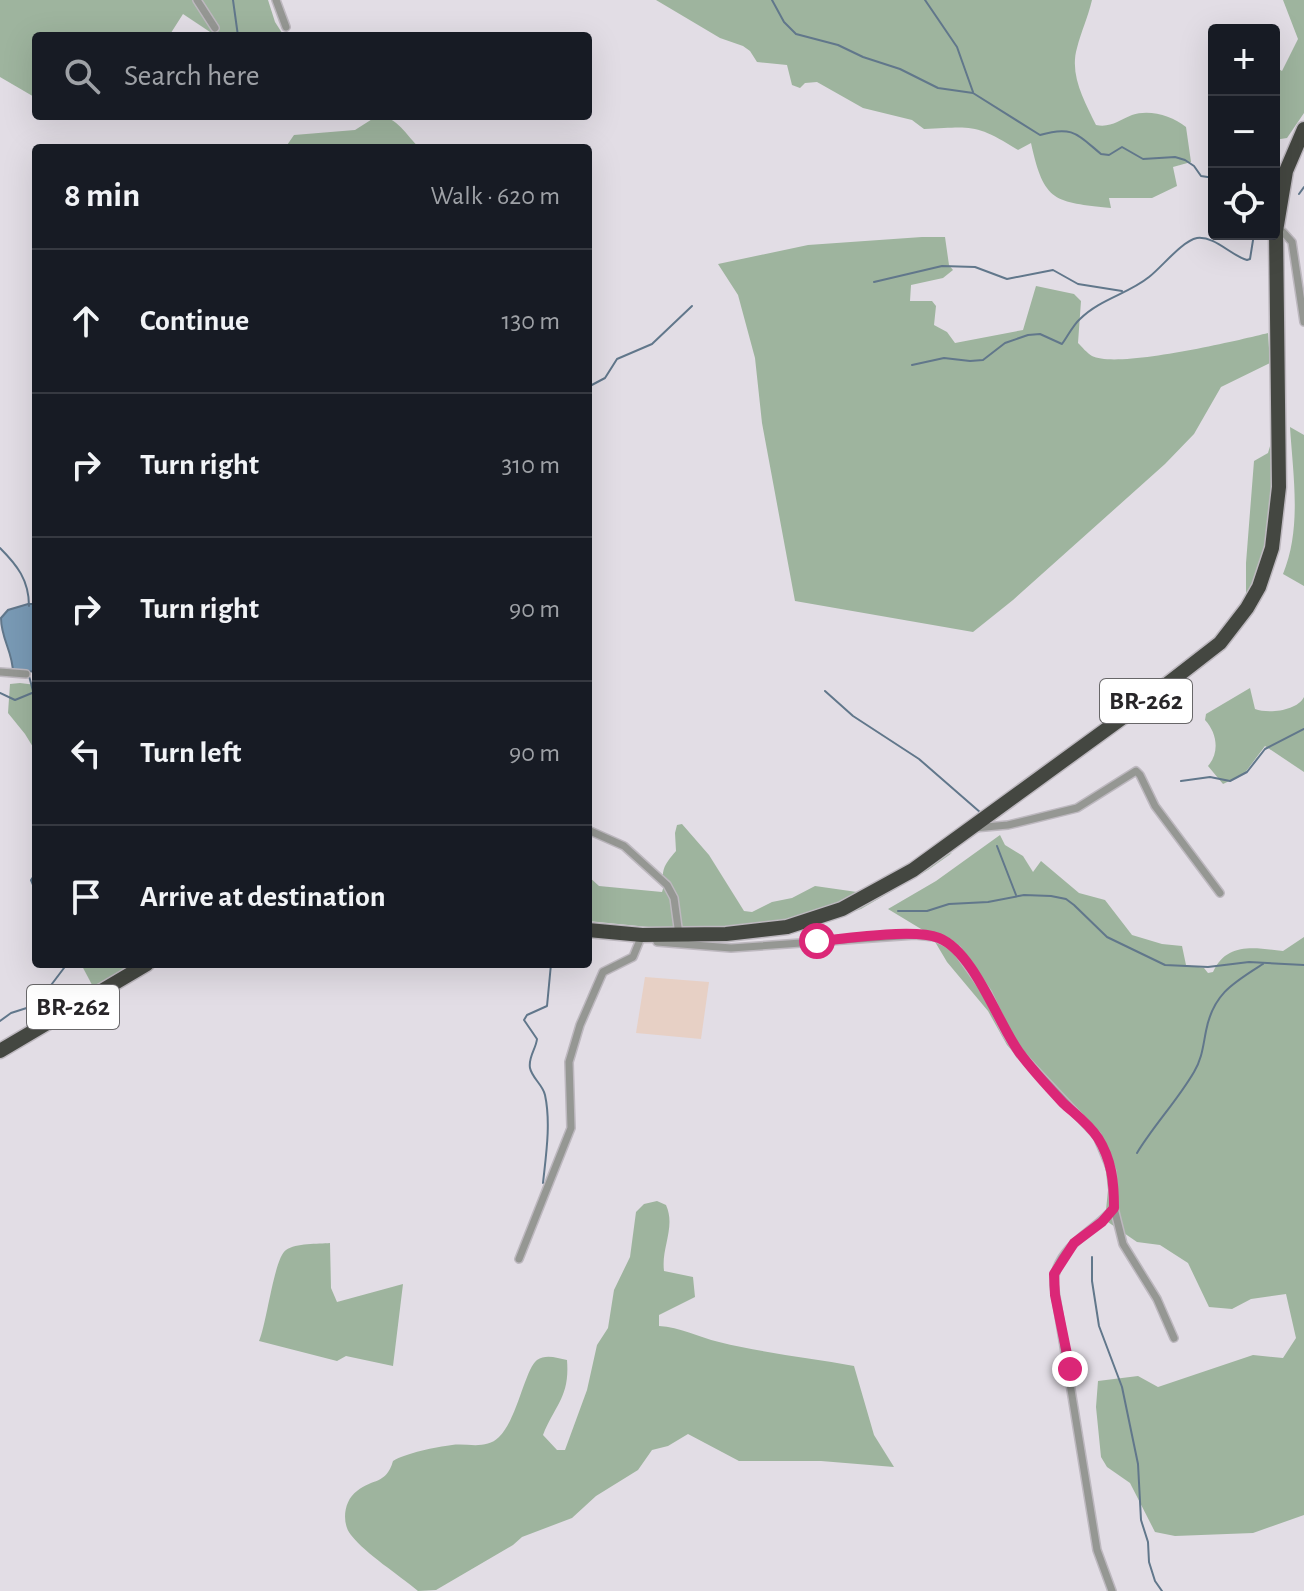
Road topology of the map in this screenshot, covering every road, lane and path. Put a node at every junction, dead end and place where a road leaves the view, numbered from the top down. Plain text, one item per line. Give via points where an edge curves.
1 (197, 0) edge
2 (276, 0) edge
3 (286, 27) dead end
4 (215, 28) dead end
5 (1304, 129) edge
6 (1280, 207) edge
7 (1280, 232) edge
8 (1276, 240) edge
9 (1304, 322) edge
10 (0, 672) edge
11 (26, 674) dead end
12 (972, 828) junction
13 (592, 832) edge
14 (1220, 893) dead end
15 (592, 930) edge
16 (663, 937) junction
17 (140, 968) edge
18 (0, 1051) edge
19 (1114, 1208) junction
20 (519, 1259) dead end
21 (1174, 1338) dead end
22 (1112, 1591) edge

1 - 4 street
2 - 3 street
5 - 6 highway, BR-262 via 1286,171
7 - 9 street via 1292,242
8 - 12 highway, BR-262 via 1279,487 1272,548 1259,587 1235,626 1196,663
10 - 11 street
12 - 14 street via 1023,823 1077,808 1136,771 1155,806
12 - 16 highway, BR-262 via 913,870 842,909 787,927
13 - 16 street via 624,846 667,885 674,898
15 - 16 highway, BR-262
16 - 19 street via 731,948 915,935 948,943 988,994 1020,1054 1097,1136 1112,1172
16 - 20 street via 603,972 569,1062 571,1128
17 - 18 highway, BR-262
19 - 21 street via 1123,1244
19 - 22 street via 1074,1243 1054,1274 1097,1550

